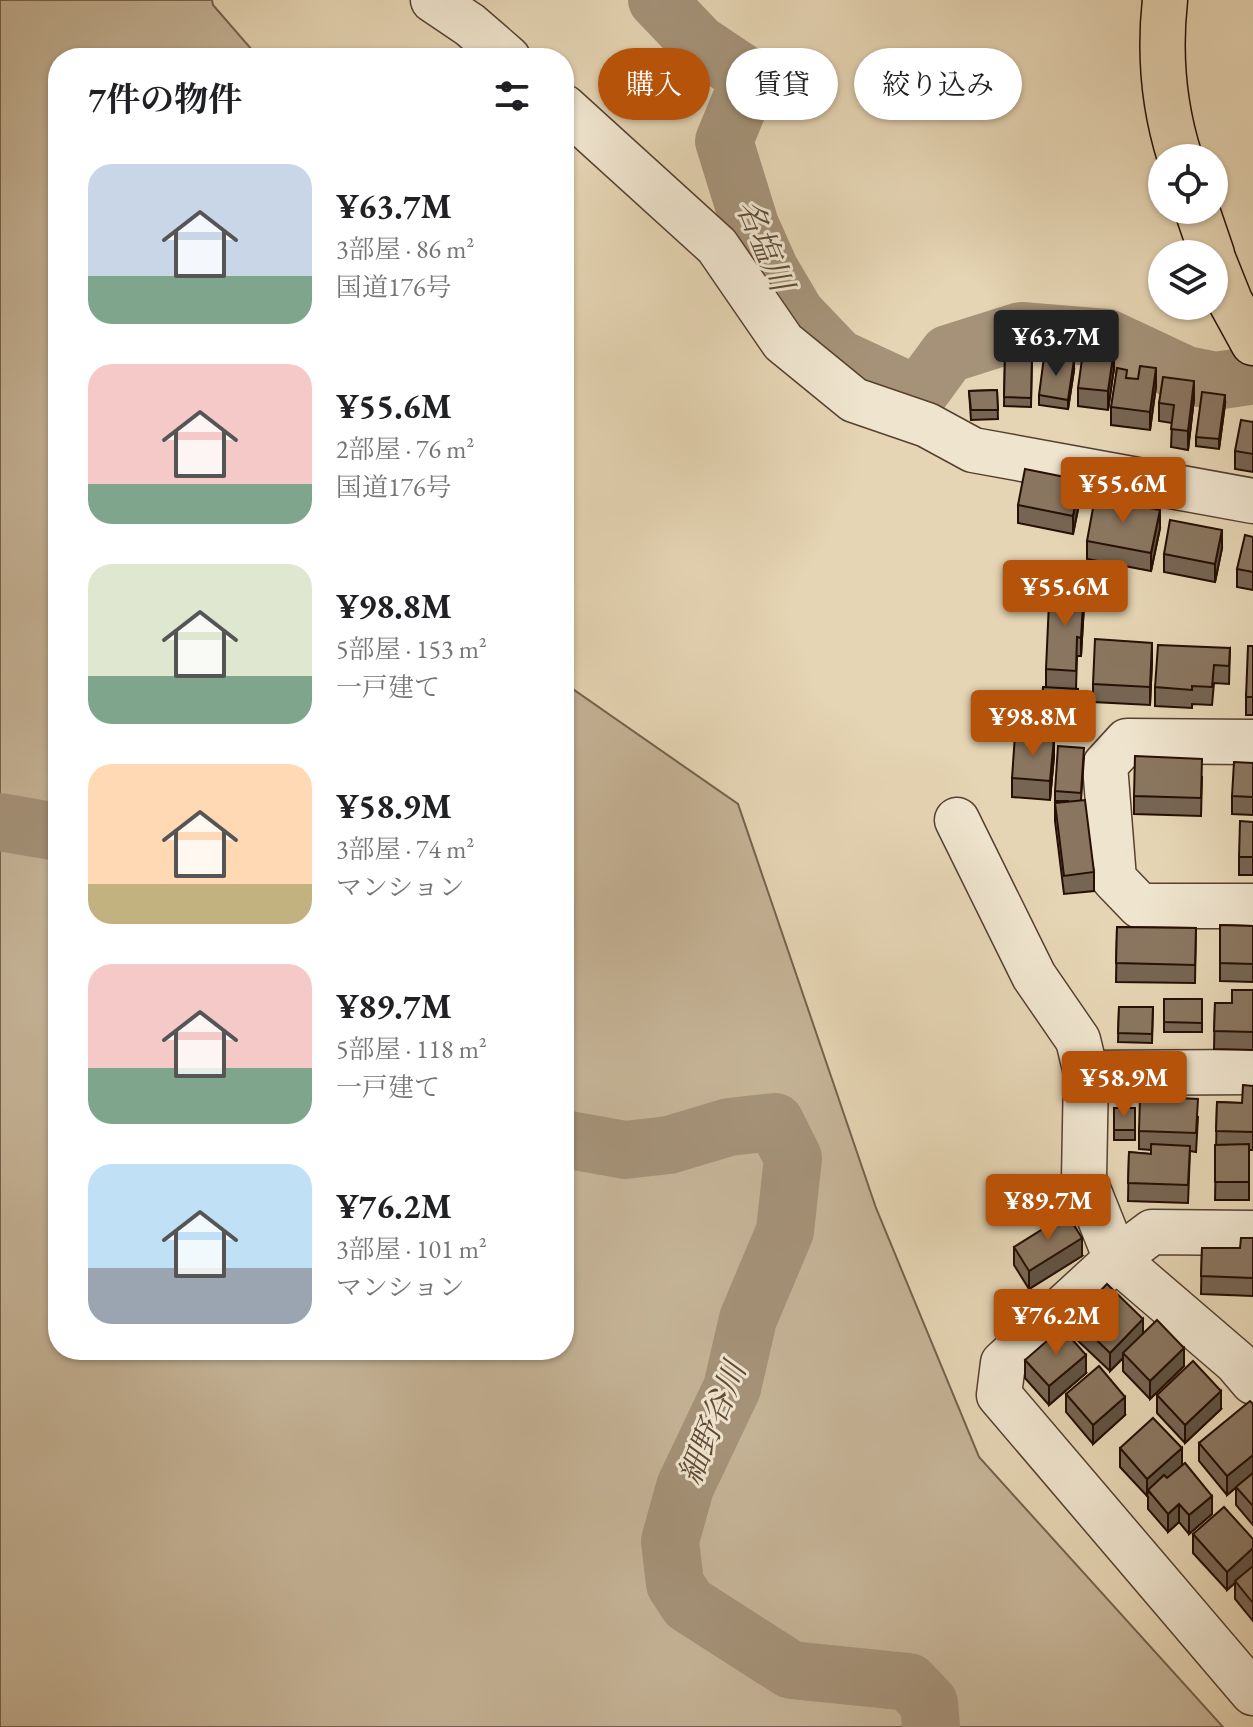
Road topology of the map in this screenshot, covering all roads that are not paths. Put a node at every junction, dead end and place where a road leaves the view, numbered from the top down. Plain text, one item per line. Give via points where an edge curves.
1 (433, 0) edge
2 (1165, 0) edge
3 (496, 48) edge
4 (574, 116) edge
5 (1175, 144) edge
6 (1228, 296) edge
7 (1253, 343) edge
8 (1253, 501) edge
9 (1253, 742) edge
10 (957, 820) dead end
11 (1253, 906) edge
12 (1253, 1072) edge
13 (1086, 1073) junction
14 (1253, 1233) edge
15 (1116, 1259) junction
16 (1253, 1382) edge
17 (1253, 1693) edge

1 - 3 street
2 - 5 highway via 1162,72
4 - 8 street via 717,246 783,342 854,400 927,425 973,450
6 - 7 highway
9 - 11 street via 1127,741 1105,765 1114,879 1140,906
10 - 13 street via 1034,976 1078,1040
12 - 13 street
13 - 15 street via 1084,1179
14 - 15 street via 1152,1232
15 - 16 street
15 - 17 street via 1003,1363 999,1395

